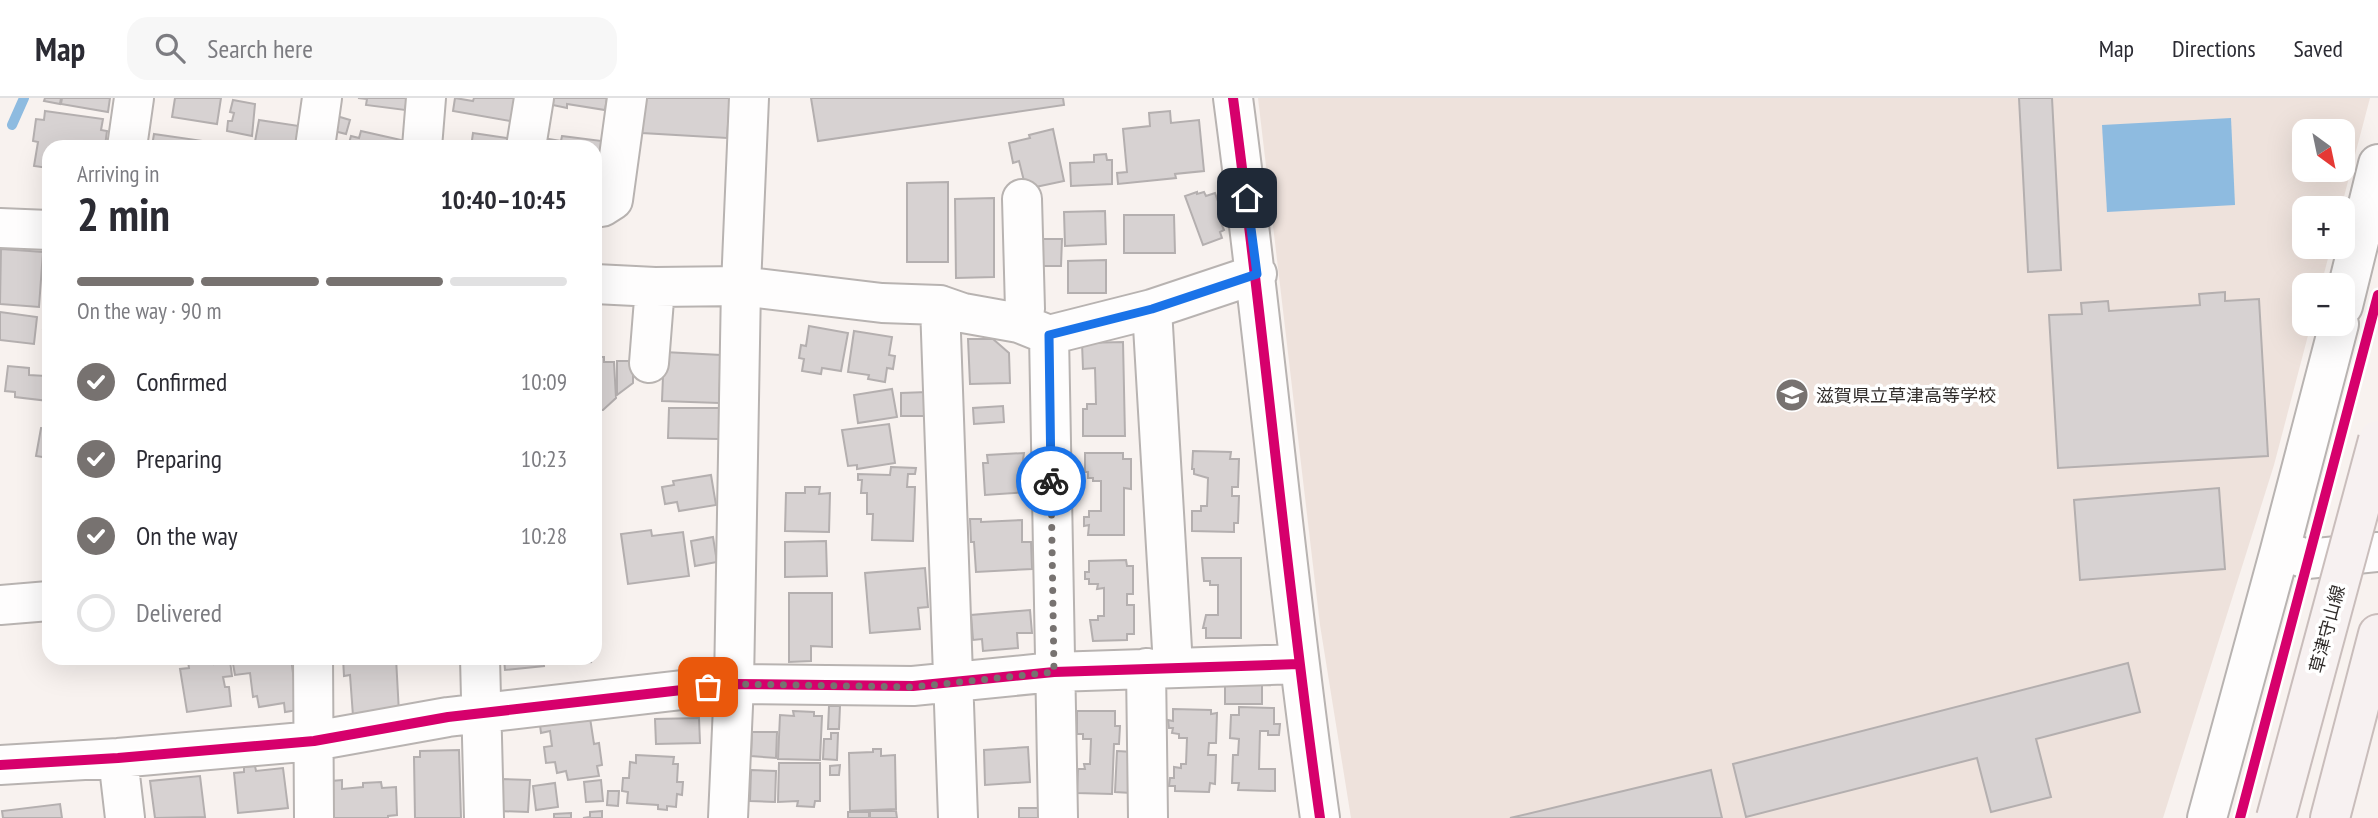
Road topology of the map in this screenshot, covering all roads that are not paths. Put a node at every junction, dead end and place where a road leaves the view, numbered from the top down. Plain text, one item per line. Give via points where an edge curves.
1 (134, 98) edge
2 (322, 98) edge
3 (426, 98) edge
4 (534, 98) edge
5 (627, 98) edge
6 (749, 98) edge
7 (1233, 98) edge
8 (128, 140) edge
9 (316, 140) edge
10 (423, 140) edge
11 (527, 140) edge
12 (2378, 164) edge
13 (1022, 199) dead end
14 (602, 207) edge
15 (0, 228) edge
16 (42, 230) edge
17 (2351, 273) edge
18 (1257, 274) junction
19 (602, 284) edge
20 (741, 286) junction
21 (655, 287) junction
22 (940, 305) junction
23 (1152, 309) junction
24 (1034, 329) junction
25 (2336, 336) edge
26 (649, 362) dead end
27 (2378, 440) edge
28 (2280, 550) junction
29 (2378, 552) edge
30 (42, 602) edge
31 (0, 605) edge
32 (2378, 634) edge
33 (1298, 664) junction
34 (313, 665) edge
35 (480, 665) edge
36 (1159, 667) junction
37 (1054, 672) junction
38 (954, 683) junction
39 (734, 684) junction
40 (483, 713) junction
41 (314, 741) junction
42 (118, 758) junction
43 (0, 765) edge
44 (125, 818) edge
45 (314, 818) edge
46 (484, 818) edge
47 (727, 818) edge
48 (958, 818) edge
49 (1058, 818) edge
50 (1148, 818) edge
51 (1320, 818) edge
52 (2207, 818) edge
53 (2276, 818) edge
54 (2330, 818) edge

1 - 8 street
2 - 9 street
3 - 10 street
4 - 11 street
5 - 14 street via 613,200
6 - 20 street
7 - 18 street
12 - 17 street
13 - 24 street via 1025,309
15 - 16 street
18 - 23 street
18 - 33 street
19 - 21 street
20 - 21 street
20 - 22 street via 882,303
20 - 39 street
21 - 26 street
22 - 24 street
22 - 38 street
23 - 24 street
23 - 36 street
24 - 37 street
25 - 28 street
27 - 53 main road, 草津守山線, bridge
28 - 29 street via 2307,559
28 - 52 street
30 - 31 street
32 - 54 main road
33 - 36 street
33 - 51 street
34 - 41 street
35 - 40 street
36 - 37 street
36 - 50 street
37 - 38 street
37 - 49 street
38 - 39 street via 913,687
38 - 48 street
39 - 40 street
39 - 47 street
40 - 41 street
40 - 46 street
41 - 42 street
41 - 45 street
42 - 43 street
42 - 44 street

